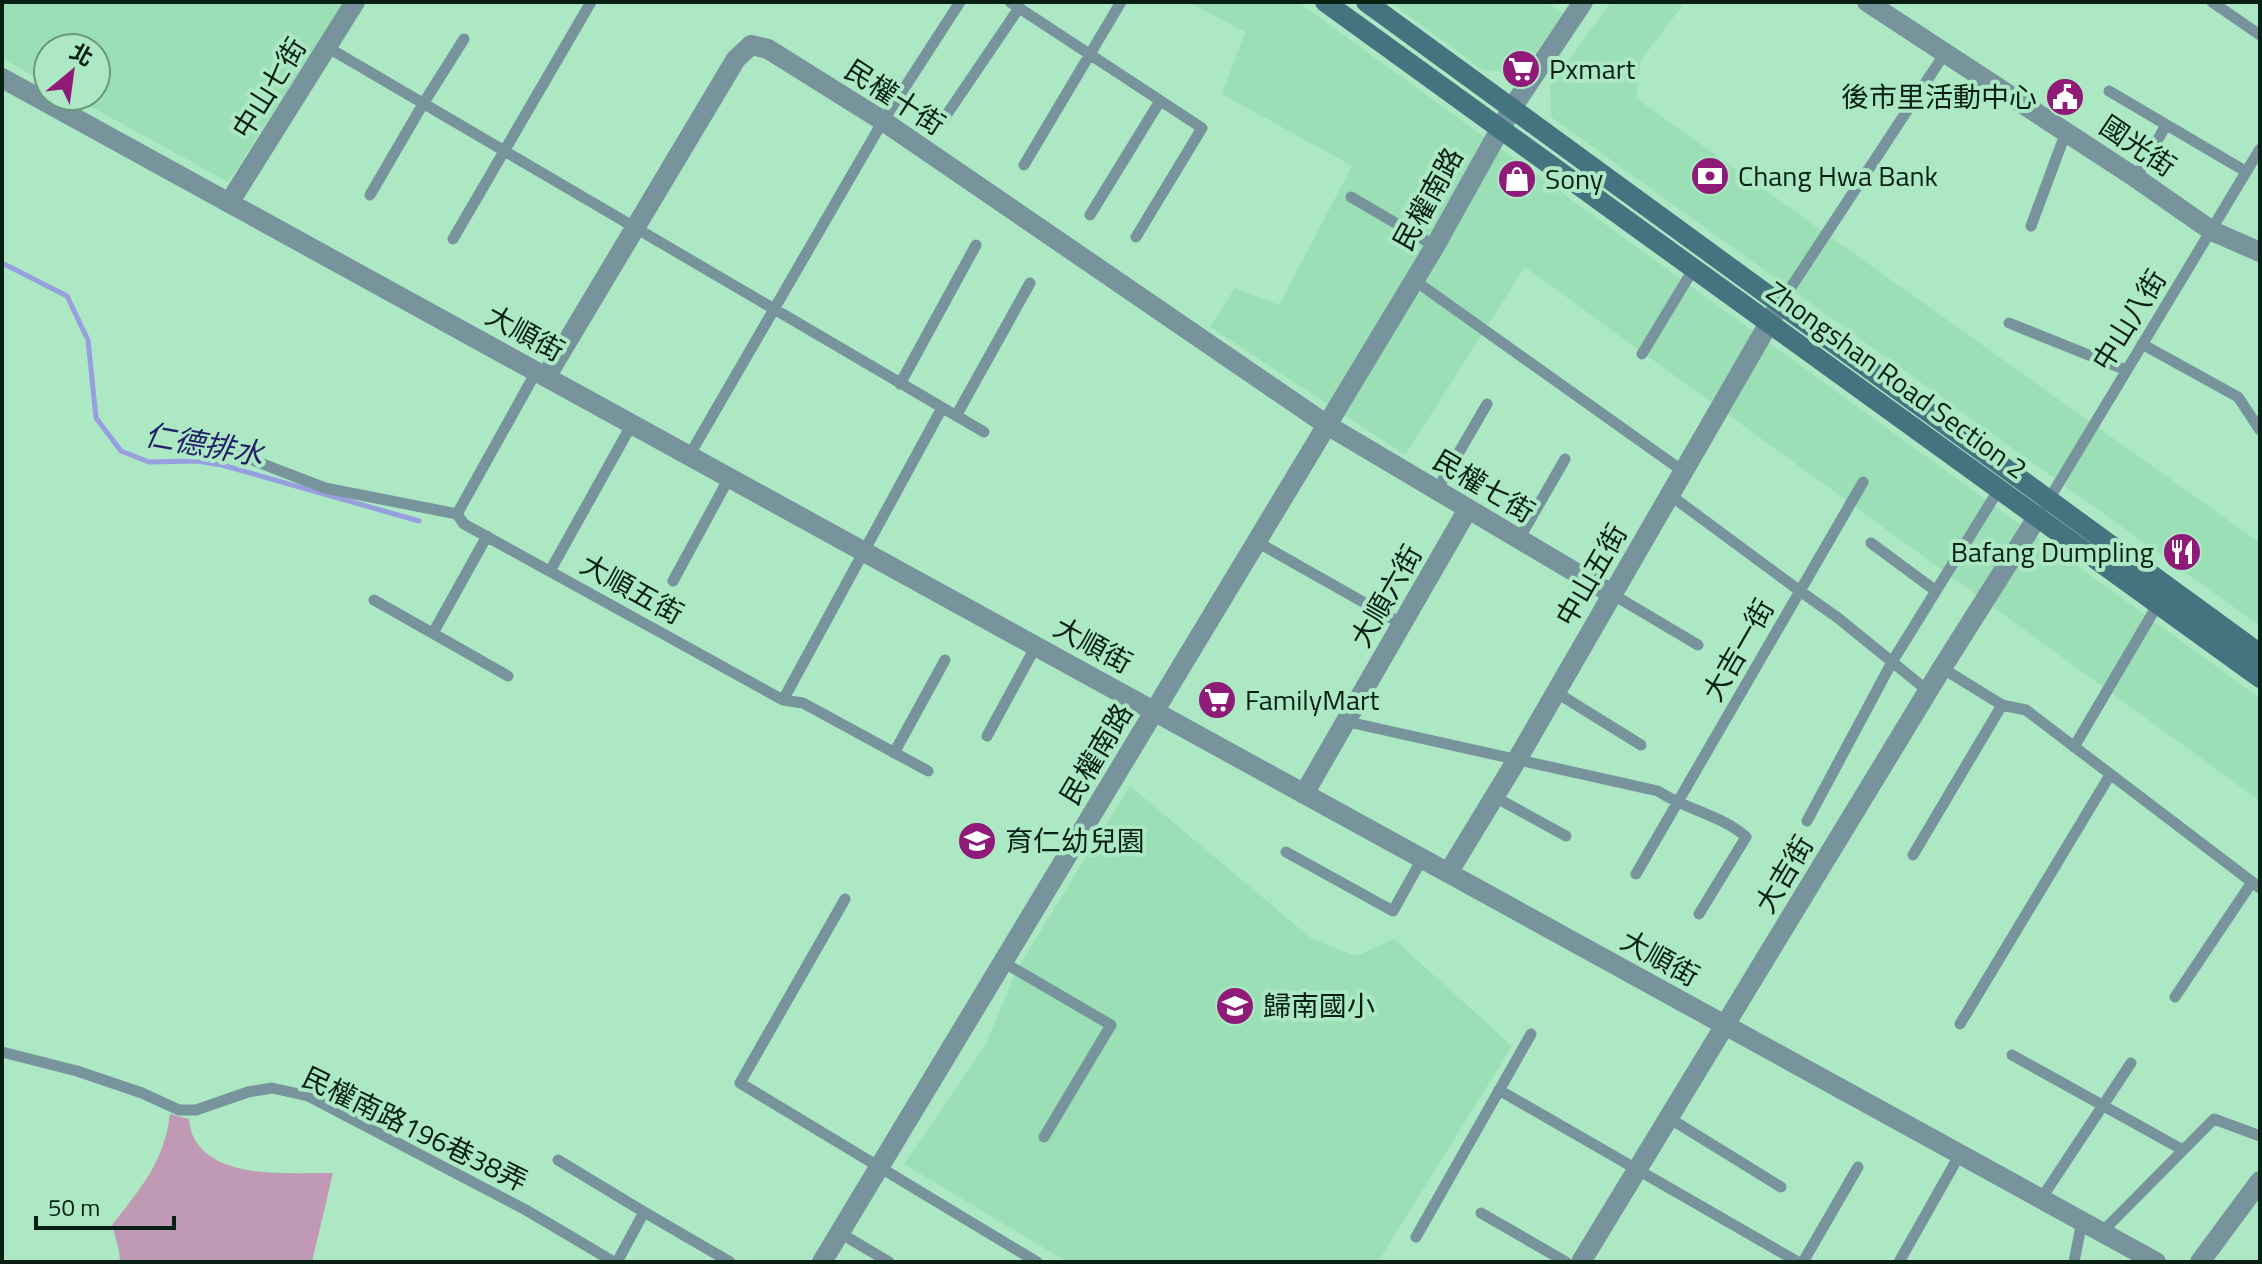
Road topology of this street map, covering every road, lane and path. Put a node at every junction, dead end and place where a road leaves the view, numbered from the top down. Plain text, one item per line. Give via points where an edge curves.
1 (355, 2) edge
2 (591, 2) edge
3 (960, 2) edge
4 (1121, 2) edge
5 (1325, 2) edge
6 (1366, 2) edge
7 (1583, 2) edge
8 (1867, 2) edge
9 (2212, 2) edge
10 (1014, 5) edge
11 (2260, 35) edge
12 (464, 39) dead end
13 (327, 47) junction
14 (1945, 53) junction
15 (1090, 55) junction
16 (2, 78) edge
17 (2109, 91) dead end
18 (1160, 101) junction
19 (423, 104) junction
20 (1512, 108) junction
21 (883, 121) junction
22 (941, 123) dead end
23 (2166, 125) junction
24 (1500, 128) junction
25 (2066, 132) junction
26 (2260, 149) edge
27 (503, 150) junction
28 (1024, 165) dead end
29 (2245, 171) junction
30 (2136, 178) junction
31 (370, 195) dead end
32 (1351, 197) dead end
33 (229, 203) junction
34 (1090, 215) dead end
35 (2031, 226) dead end
36 (634, 227) junction
37 (2212, 231) junction
38 (1136, 237) dead end
39 (453, 239) dead end
40 (976, 245) dead end
41 (1435, 246) junction
42 (2260, 252) edge
43 (1694, 268) junction
44 (1414, 280) junction
45 (1030, 283) dead end
46 (1780, 304) junction
47 (773, 309) junction
48 (1769, 322) junction
49 (2009, 323) dead end
50 (2142, 344) junction
51 (1642, 354) dead end
52 (2126, 370) junction
53 (541, 374) junction
54 (900, 384) junction
55 (1487, 404) dead end
56 (942, 408) junction
57 (956, 416) junction
58 (632, 424) junction
59 (1327, 425) junction
60 (2260, 430) edge
61 (984, 432) dead end
62 (216, 446) dead end
63 (689, 456) junction
64 (1565, 459) dead end
65 (1684, 472) junction
66 (729, 478) junction
67 (1863, 482) dead end
68 (1999, 489) junction
69 (1437, 490) junction
70 (1670, 495) junction
71 (2043, 507) junction
72 (1468, 509) junction
73 (457, 514) junction
74 (487, 536) junction
75 (1519, 539) junction
76 (1257, 542) junction
77 (1871, 543) dead end
78 (864, 552) junction
79 (550, 571) junction
80 (673, 581) dead end
81 (1800, 591) junction
82 (1936, 591) junction
83 (1612, 594) junction
84 (374, 600) dead end
85 (2158, 604) junction
86 (1402, 624) junction
87 (433, 633) junction
88 (1698, 645) dead end
89 (1036, 646) junction
90 (2260, 654) edge
91 (945, 660) dead end
92 (1892, 662) junction
93 (1942, 668) junction
94 (508, 676) dead end
95 (2260, 678) edge
96 (1554, 691) junction
97 (1928, 691) junction
98 (783, 700) junction
99 (2002, 705) junction
100 (1154, 711) junction
101 (1344, 721) junction
102 (987, 736) dead end
103 (1641, 745) dead end
104 (2074, 747) junction
105 (894, 753) junction
106 (1518, 758) junction
107 (928, 771) dead end
108 (2110, 775) junction
109 (1304, 794) junction
110 (1493, 796) junction
111 (1677, 804) junction
112 (1807, 821) dead end
113 (1566, 836) dead end
114 (1286, 852) dead end
115 (1913, 855) dead end
116 (1422, 859) junction
117 (1448, 873) junction
118 (1636, 874) dead end
119 (2256, 885) edge
120 (845, 899) dead end
121 (1699, 914) dead end
122 (1003, 962) junction
123 (2175, 997) dead end
124 (1960, 1024) dead end
125 (1725, 1025) junction
126 (1531, 1034) dead end
127 (2, 1052) edge
128 (2012, 1055) dead end
129 (2131, 1063) dead end
130 (1499, 1090) junction
131 (2103, 1106) junction
132 (1669, 1118) junction
133 (2260, 1136) edge
134 (1044, 1137) dead end
135 (2183, 1150) junction
136 (1960, 1154) junction
137 (558, 1160) dead end
138 (880, 1166) junction
139 (1858, 1167) dead end
140 (1637, 1170) junction
141 (2260, 1181) edge
142 (1781, 1187) dead end
143 (2041, 1199) junction
144 (644, 1212) junction
145 (1481, 1213) dead end
146 (2082, 1221) junction
147 (2102, 1232) junction
148 (840, 1233) junction
149 (1416, 1237) dead end
150 (1589, 1259) edge
151 (616, 1262) edge
152 (730, 1262) edge
153 (822, 1262) edge
154 (889, 1262) edge
155 (1037, 1262) edge
156 (1566, 1262) edge
157 (1800, 1262) edge
158 (1899, 1262) edge
159 (2074, 1262) edge
160 (2156, 1262) edge
161 (2200, 1262) edge

1 - 13 street, 中山七街
2 - 27 lane
3 - 21 lane
4 - 15 lane
5 - 24 main road, Zhongshan Road Section 2
6 - 20 main road, Zhongshan Road Section 2
7 - 20 street, 民權南路
8 - 14 street, 國光街
9 - 11 lane
10 - 15 lane
10 - 22 lane
12 - 19 lane
13 - 19 lane
13 - 33 street, 中山七街
14 - 25 street, 國光街
14 - 46 lane
15 - 18 lane
15 - 28 lane
16 - 33 street, 大順街
17 - 23 lane
18 - 34 lane
18 - 38 lane via 1202,128
19 - 27 lane
19 - 31 lane
20 - 24 street, 民權南路
20 - 46 main road, Zhongshan Road Section 2
21 - 36 street, 民權十街 via 768,49 751,45 736,59
21 - 47 lane
21 - 59 street, 民權十街
23 - 29 lane
23 - 30 lane
24 - 41 street, 民權南路
24 - 43 main road, Zhongshan Road Section 2
25 - 30 street, 國光街
25 - 35 lane
26 - 29 lane, 中山八街
27 - 36 lane
27 - 39 lane
29 - 37 lane, 中山八街
30 - 37 street, 國光街
32 - 41 lane
33 - 53 street, 大順街
36 - 47 lane
36 - 53 street, 民權十街
37 - 42 street, 國光街
37 - 50 lane, 中山八街
40 - 54 lane
41 - 44 street, 民權南路
43 - 48 main road, Zhongshan Road Section 2
43 - 51 lane
44 - 59 street, 民權南路
44 - 65 lane
45 - 57 lane
46 - 48 street, 中山五街
46 - 71 main road, Zhongshan Road Section 2
47 - 54 lane
47 - 63 lane
48 - 65 street, 中山五街
48 - 68 main road, Zhongshan Road Section 2
49 - 52 lane
50 - 52 lane, 中山八街
50 - 60 lane via 2238,397
52 - 71 lane, 中山八街
53 - 58 street, 大順街
53 - 73 lane
54 - 56 lane
55 - 69 lane
56 - 57 lane
56 - 78 lane
57 - 61 lane
58 - 63 street, 大順街
58 - 79 lane
59 - 69 street, 民權七街
59 - 76 street, 民權南路
62 - 73 lane via 325,488
63 - 66 street, 大順街
64 - 75 lane
65 - 70 street, 中山五街
66 - 78 street, 大順街
66 - 80 lane
67 - 81 lane
68 - 71 main road, Zhongshan Road Section 2
68 - 82 lane
69 - 72 street, 民權七街
70 - 81 lane
70 - 83 street, 中山五街
71 - 85 main road, Zhongshan Road Section 2
71 - 90 main road, Zhongshan Road Section 2
71 - 93 street, 大吉街
72 - 75 street, 民權七街
72 - 86 street, 大順六街
73 - 74 lane, 大順五街
74 - 79 lane, 大順五街
74 - 87 lane
75 - 83 street, 民權七街
76 - 86 lane
76 - 100 street, 民權南路
77 - 82 lane
78 - 89 street, 大順街
78 - 98 lane
79 - 98 lane, 大順五街
81 - 92 lane, 大吉一街
81 - 111 lane, 大吉一街
82 - 92 lane
83 - 88 lane
83 - 96 street, 中山五街
84 - 87 lane
85 - 95 main road, Zhongshan Road Section 2
85 - 104 lane
86 - 101 street, 大順六街
87 - 94 lane
89 - 100 street, 大順街
89 - 102 lane
91 - 105 lane
92 - 97 lane, 大吉一街
92 - 112 lane
93 - 97 street, 大吉街
93 - 99 lane
96 - 103 lane
96 - 106 street, 中山五街
97 - 125 street, 大吉街
98 - 105 lane, 大順五街 via 803,703
99 - 104 lane via 2026,710
99 - 115 lane
100 - 109 street, 大順街
100 - 122 street, 民權南路
101 - 106 lane
101 - 109 street, 大順六街
104 - 108 lane
105 - 107 lane, 大順五街
106 - 110 street, 中山五街
106 - 111 lane via 1658,791
108 - 119 lane
108 - 124 lane
109 - 116 street, 大順街
110 - 113 lane
110 - 117 street, 中山五街
111 - 118 lane, 大吉一街
111 - 121 lane via 1733,825 1746,837
114 - 116 lane via 1393,911
116 - 117 street, 大順街
117 - 125 street, 大順街
119 - 123 lane
120 - 138 lane via 740,1083
122 - 134 lane via 1111,1025
122 - 138 street, 民權南路
125 - 132 street, 大吉街
125 - 136 street, 大順街
126 - 130 lane
127 - 151 lane, 民權南路196巷38弄 via 77,1071 179,1110 272,1088 308,1096
128 - 131 lane
129 - 131 lane
130 - 140 lane
130 - 149 lane
131 - 135 lane
131 - 143 lane
132 - 140 street, 大吉街
132 - 142 lane
133 - 135 lane via 2214,1119
135 - 147 lane
136 - 143 street, 大順街
136 - 158 lane
137 - 144 lane
138 - 148 street, 民權南路
138 - 155 lane
139 - 157 lane
140 - 150 street, 大吉街
140 - 157 lane
141 - 161 street
143 - 146 street, 大順街
144 - 151 lane
144 - 152 lane
145 - 156 lane
146 - 147 street, 大順街
146 - 159 lane
147 - 160 street, 大順街
148 - 153 street, 民權南路
148 - 154 lane

